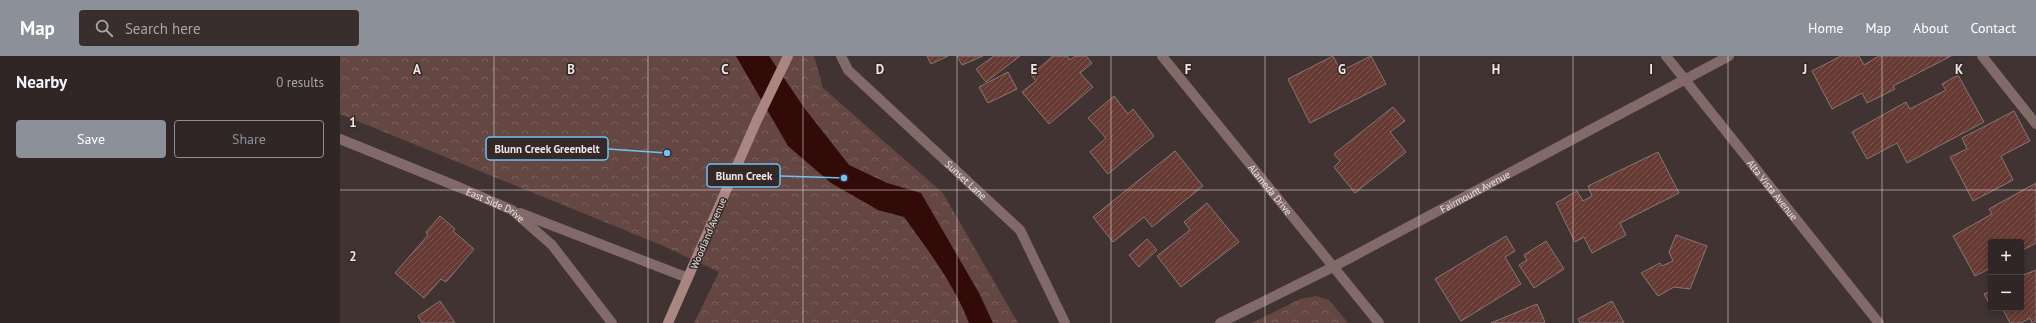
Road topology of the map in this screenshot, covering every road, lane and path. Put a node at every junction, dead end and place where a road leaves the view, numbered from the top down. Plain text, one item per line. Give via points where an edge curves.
1 (788, 56) edge
2 (841, 56) edge
3 (1162, 56) edge
4 (1666, 56) edge
5 (1729, 56) edge
6 (1982, 56) edge
7 (1684, 79) junction
8 (2036, 124) edge
9 (340, 139) edge
10 (512, 210) junction
11 (1333, 267) junction
12 (688, 278) junction
13 (612, 323) edge
14 (668, 323) edge
15 (1065, 323) edge
16 (1220, 323) edge
17 (1379, 323) edge
18 (1879, 323) edge

1 - 12 street, Woodland Avenue
2 - 15 street, Sunset Lane via 848,70 1020,230
3 - 11 street, Alameda Drive
4 - 7 street, Alta Vista Avenue
5 - 7 street, Fairmount Avenue
6 - 8 street
7 - 11 street, Fairmount Avenue
7 - 18 street, Alta Vista Avenue
9 - 10 street, East Side Drive
10 - 12 street
10 - 13 street, East Side Drive via 552,245
11 - 16 street, Fairmount Avenue
11 - 17 street, Alameda Drive
12 - 14 street, Woodland Avenue

